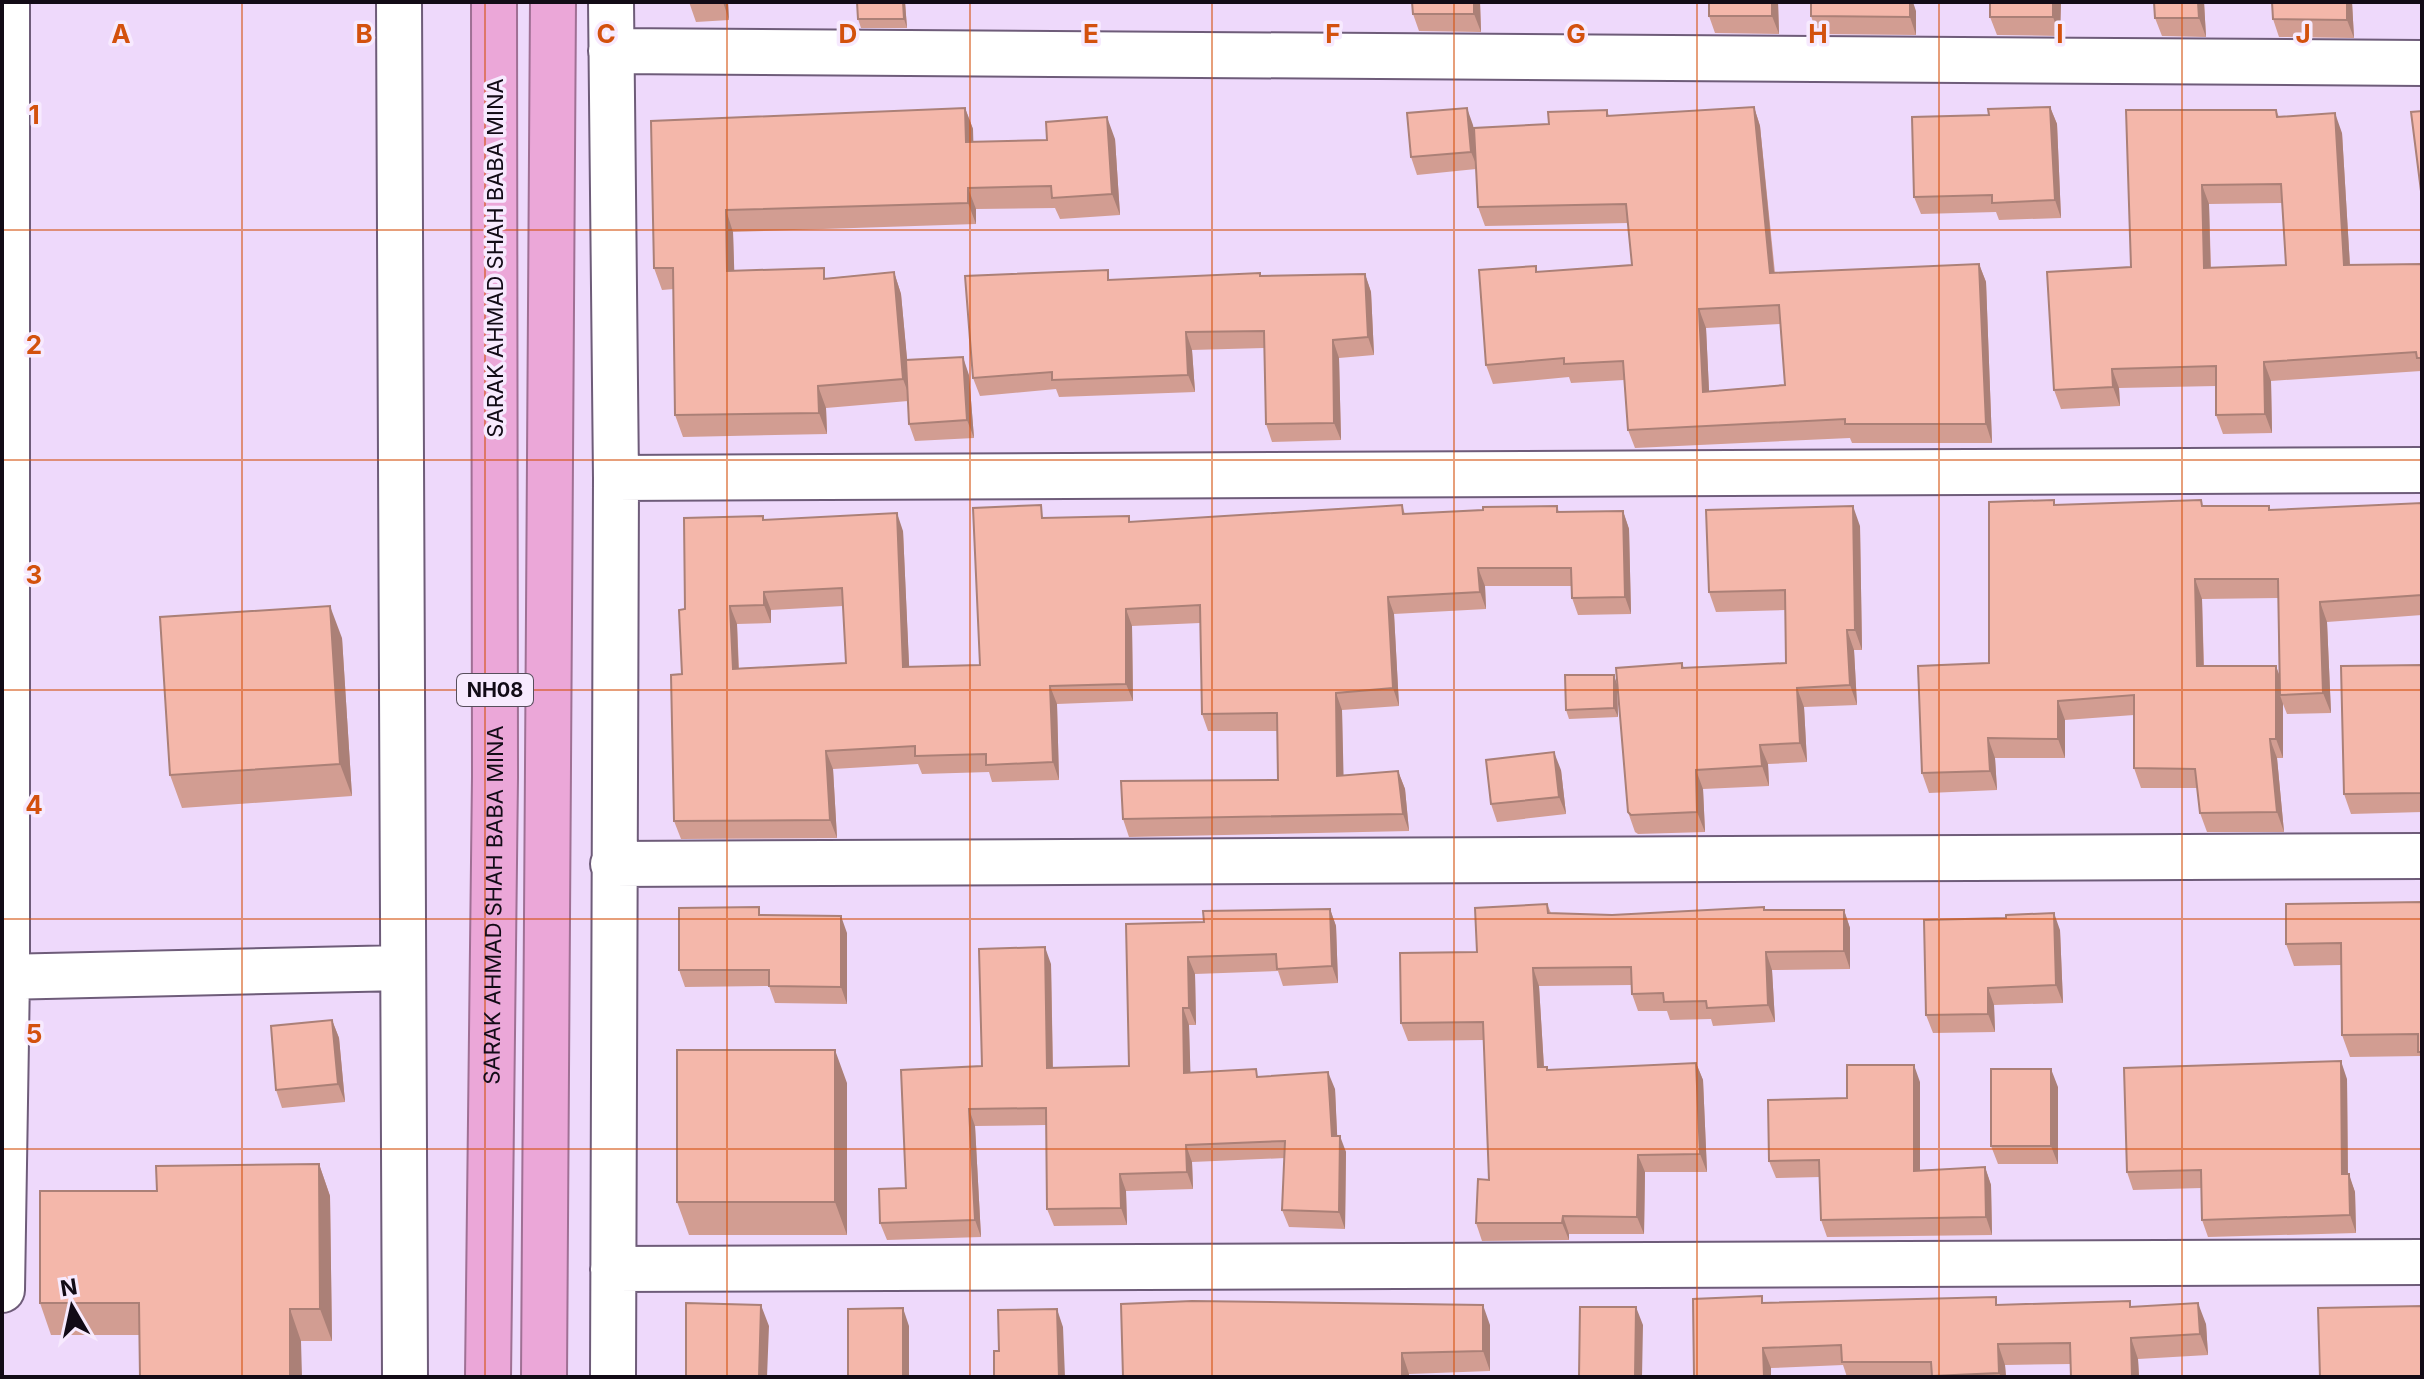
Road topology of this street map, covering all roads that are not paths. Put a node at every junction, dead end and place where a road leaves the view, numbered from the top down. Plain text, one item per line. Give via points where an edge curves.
1 (7, 2) edge
2 (399, 2) edge
3 (494, 2) edge
4 (553, 2) edge
5 (611, 2) edge
6 (611, 51) junction
7 (2422, 63) edge
8 (5, 205) edge
9 (2422, 470) edge
10 (616, 478) junction
11 (2422, 856) edge
12 (613, 864) junction
13 (403, 968) junction
14 (5, 976) edge
15 (2422, 1262) edge
16 (613, 1269) junction
17 (2, 1290) edge
18 (405, 1377) edge
19 (488, 1377) edge
20 (544, 1377) edge
21 (613, 1377) edge

1 - 8 street
2 - 13 street
3 - 19 highway, SARAK AHMAD SHAH BABA MINA / NH08 via 495,777
4 - 20 highway, NH08
5 - 6 street
6 - 7 street
6 - 10 street
8 - 14 street
9 - 10 street
10 - 12 street
11 - 12 street
12 - 16 street
13 - 14 street
13 - 18 street
14 - 17 street
15 - 16 street
16 - 21 street

